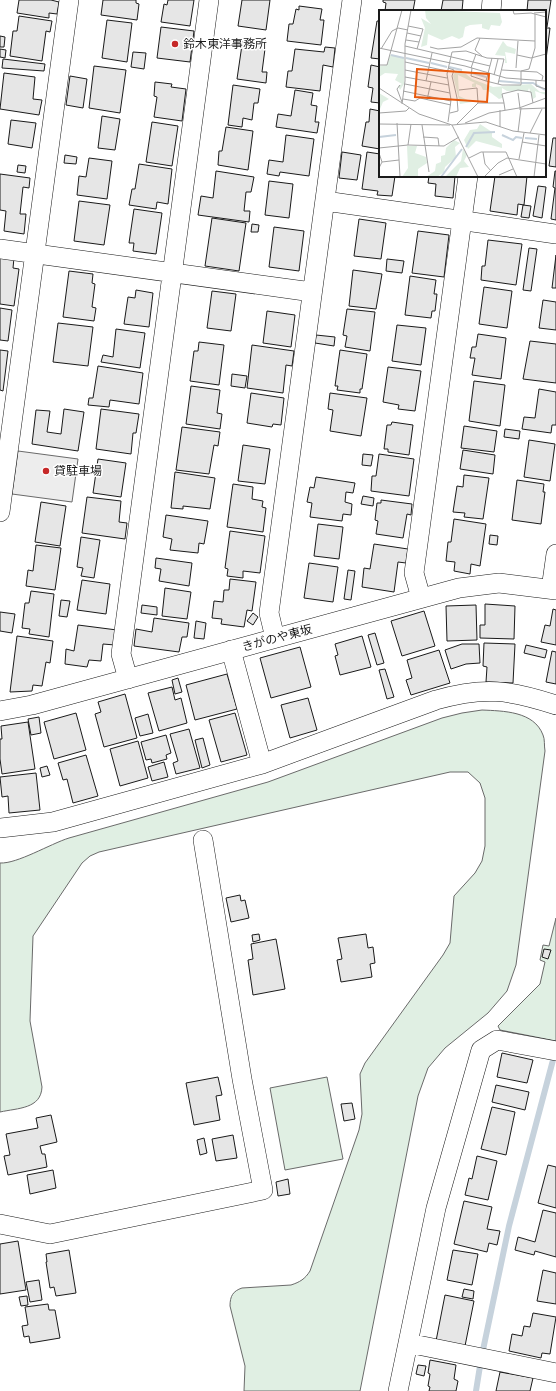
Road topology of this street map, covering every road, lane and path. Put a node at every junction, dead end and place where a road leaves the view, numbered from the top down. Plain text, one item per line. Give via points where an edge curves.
1 (70, 0) edge
2 (209, 0) edge
3 (352, 0) edge
4 (492, 0) edge
5 (490, 10) edge
6 (468, 177) edge
7 (325, 201) junction
8 (462, 220) junction
9 (556, 234) edge
10 (0, 249) edge
11 (35, 254) junction
12 (172, 272) junction
13 (312, 292) junction
14 (0, 512) edge
15 (556, 554) edge
16 (554, 589) edge
17 (421, 598) junction
18 (275, 638) junction
19 (232, 650) junction
20 (128, 679) junction
21 (556, 706) edge
22 (0, 711) edge
23 (262, 764) junction
24 (0, 828) edge
25 (203, 840) dead end
26 (556, 1051) edge
27 (0, 1224) edge
28 (408, 1343) junction
29 (556, 1373) edge
30 (398, 1391) edge

1 - 11 street
2 - 12 street
3 - 7 street
4 - 5 street
6 - 8 street
7 - 8 street
7 - 13 street
8 - 9 street
8 - 17 street via 414,573
10 - 11 street
11 - 12 street
11 - 14 street
12 - 13 street
12 - 20 street via 121,654
13 - 18 street via 269,613
15 - 16 street
16 - 17 street, きがのや東坂 via 486,583
17 - 18 street, きがのや東坂
18 - 19 street, きがのや東坂
19 - 20 street, きがのや東坂
19 - 23 street
20 - 22 street, きがのや東坂
21 - 23 street via 503,691 458,694 429,702
23 - 24 street via 54,822
25 - 27 street via 263,1190 50,1234
26 - 28 street via 497,1040 481,1050 439,1193
28 - 29 street
28 - 30 street

